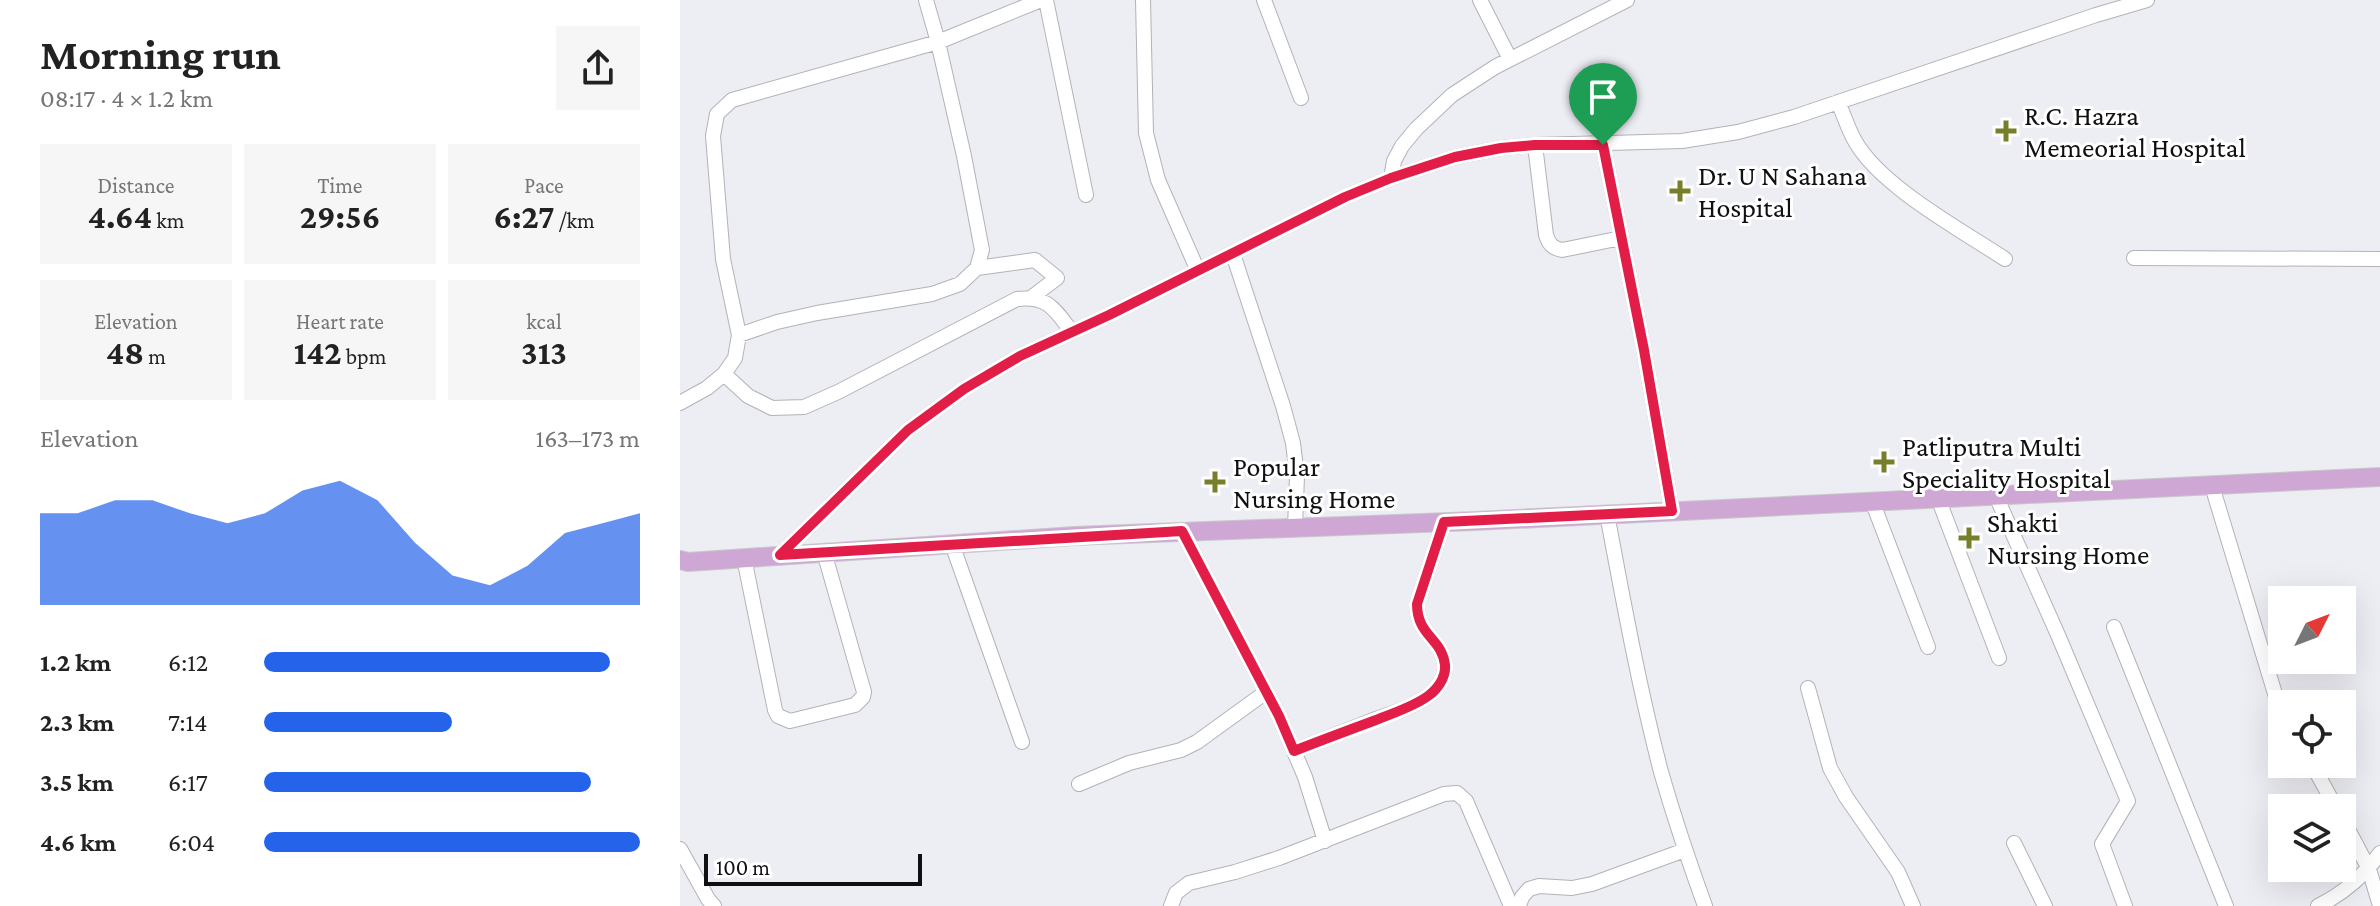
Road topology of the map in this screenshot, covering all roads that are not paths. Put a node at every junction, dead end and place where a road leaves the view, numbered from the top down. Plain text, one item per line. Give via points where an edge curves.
1 (926, 0) edge
2 (1044, 0) edge
3 (1143, 0) edge
4 (1264, 0) edge
5 (1480, 0) edge
6 (1627, 0) edge
7 (2147, 0) edge
8 (938, 42) junction
9 (1510, 59) junction
10 (1301, 98) dead end
11 (1838, 102) junction
12 (1535, 145) junction
13 (1603, 145) junction
14 (1391, 178) junction
15 (1086, 195) dead end
16 (1621, 238) junction
17 (1233, 254) junction
18 (2134, 258) dead end
19 (2005, 259) dead end
20 (2380, 259) edge
21 (977, 268) junction
22 (1198, 271) junction
23 (1032, 297) junction
24 (1072, 332) junction
25 (739, 335) junction
26 (724, 374) junction
27 (680, 403) edge
28 (2380, 477) edge
29 (2212, 486) junction
30 (1996, 496) junction
31 (1938, 498) junction
32 (1872, 501) junction
33 (1672, 511) junction
34 (1607, 514) junction
35 (1444, 522) junction
36 (1295, 527) junction
37 (1182, 531) junction
38 (952, 544) junction
39 (824, 552) junction
40 (780, 555) junction
41 (744, 558) junction
42 (680, 560) edge
43 (2114, 627) dead end
44 (1928, 647) dead end
45 (1999, 658) dead end
46 (1808, 688) dead end
47 (2274, 690) edge
48 (1266, 692) junction
49 (1022, 742) dead end
50 (1294, 751) junction
51 (1079, 784) dead end
52 (1325, 841) junction
53 (2014, 843) dead end
54 (2356, 844) edge
55 (680, 849) edge
56 (1685, 850) junction
57 (2380, 853) edge
58 (2369, 869) junction
59 (714, 906) edge
60 (1171, 906) edge
61 (1511, 906) edge
62 (1519, 906) edge
63 (1705, 906) edge
64 (1913, 906) edge
65 (2045, 906) edge
66 (2125, 906) edge
67 (2226, 906) edge
68 (2318, 906) edge
69 (2380, 906) edge

1 - 8 street
2 - 8 street
2 - 15 street
3 - 22 street via 1146,133 1158,180
4 - 10 street
5 - 9 street
6 - 9 street
7 - 11 street
8 - 21 street via 982,250
8 - 25 street via 732,100 717,114 713,136 723,259
9 - 14 street via 1452,95 1416,129 1394,161
11 - 13 street via 1738,132
11 - 19 street via 1855,142 1875,169
12 - 13 street
12 - 14 street via 1455,157
12 - 16 street via 1549,244 1562,250
13 - 16 street
14 - 17 street
16 - 33 street
17 - 22 street
17 - 36 street via 1293,443
18 - 20 street
21 - 23 street via 1035,260 1057,278
21 - 25 street via 960,284 932,294 817,313
22 - 24 street
23 - 24 street via 1049,303
23 - 26 street via 1017,299 804,407 772,408 748,396
24 - 40 street via 964,389 908,430
25 - 26 street via 735,358
26 - 27 street
28 - 29 main road
29 - 30 main road
29 - 47 street
30 - 31 main road
30 - 66 street via 2128,801 2102,844
31 - 32 main road
31 - 45 street
32 - 33 main road
32 - 44 street
33 - 34 main road
34 - 35 main road
34 - 56 street via 1661,772
35 - 36 main road
35 - 50 street via 1417,604 1422,629 1442,654 1441,683 1403,709
36 - 37 main road
37 - 38 main road
37 - 48 street
38 - 39 main road
38 - 49 street
39 - 40 main road
39 - 41 street via 863,697 855,705 790,721 775,710
40 - 41 main road
41 - 42 main road
43 - 67 street
46 - 64 street via 1830,768 1898,872
48 - 50 street
48 - 51 street via 1181,750 1129,763
50 - 52 street
52 - 60 street via 1189,883 1176,893
52 - 61 street via 1457,793 1466,801
53 - 65 street
54 - 58 street
55 - 59 street
56 - 62 street via 1592,884 1529,889
56 - 63 street
57 - 58 street
58 - 68 street
58 - 69 street

